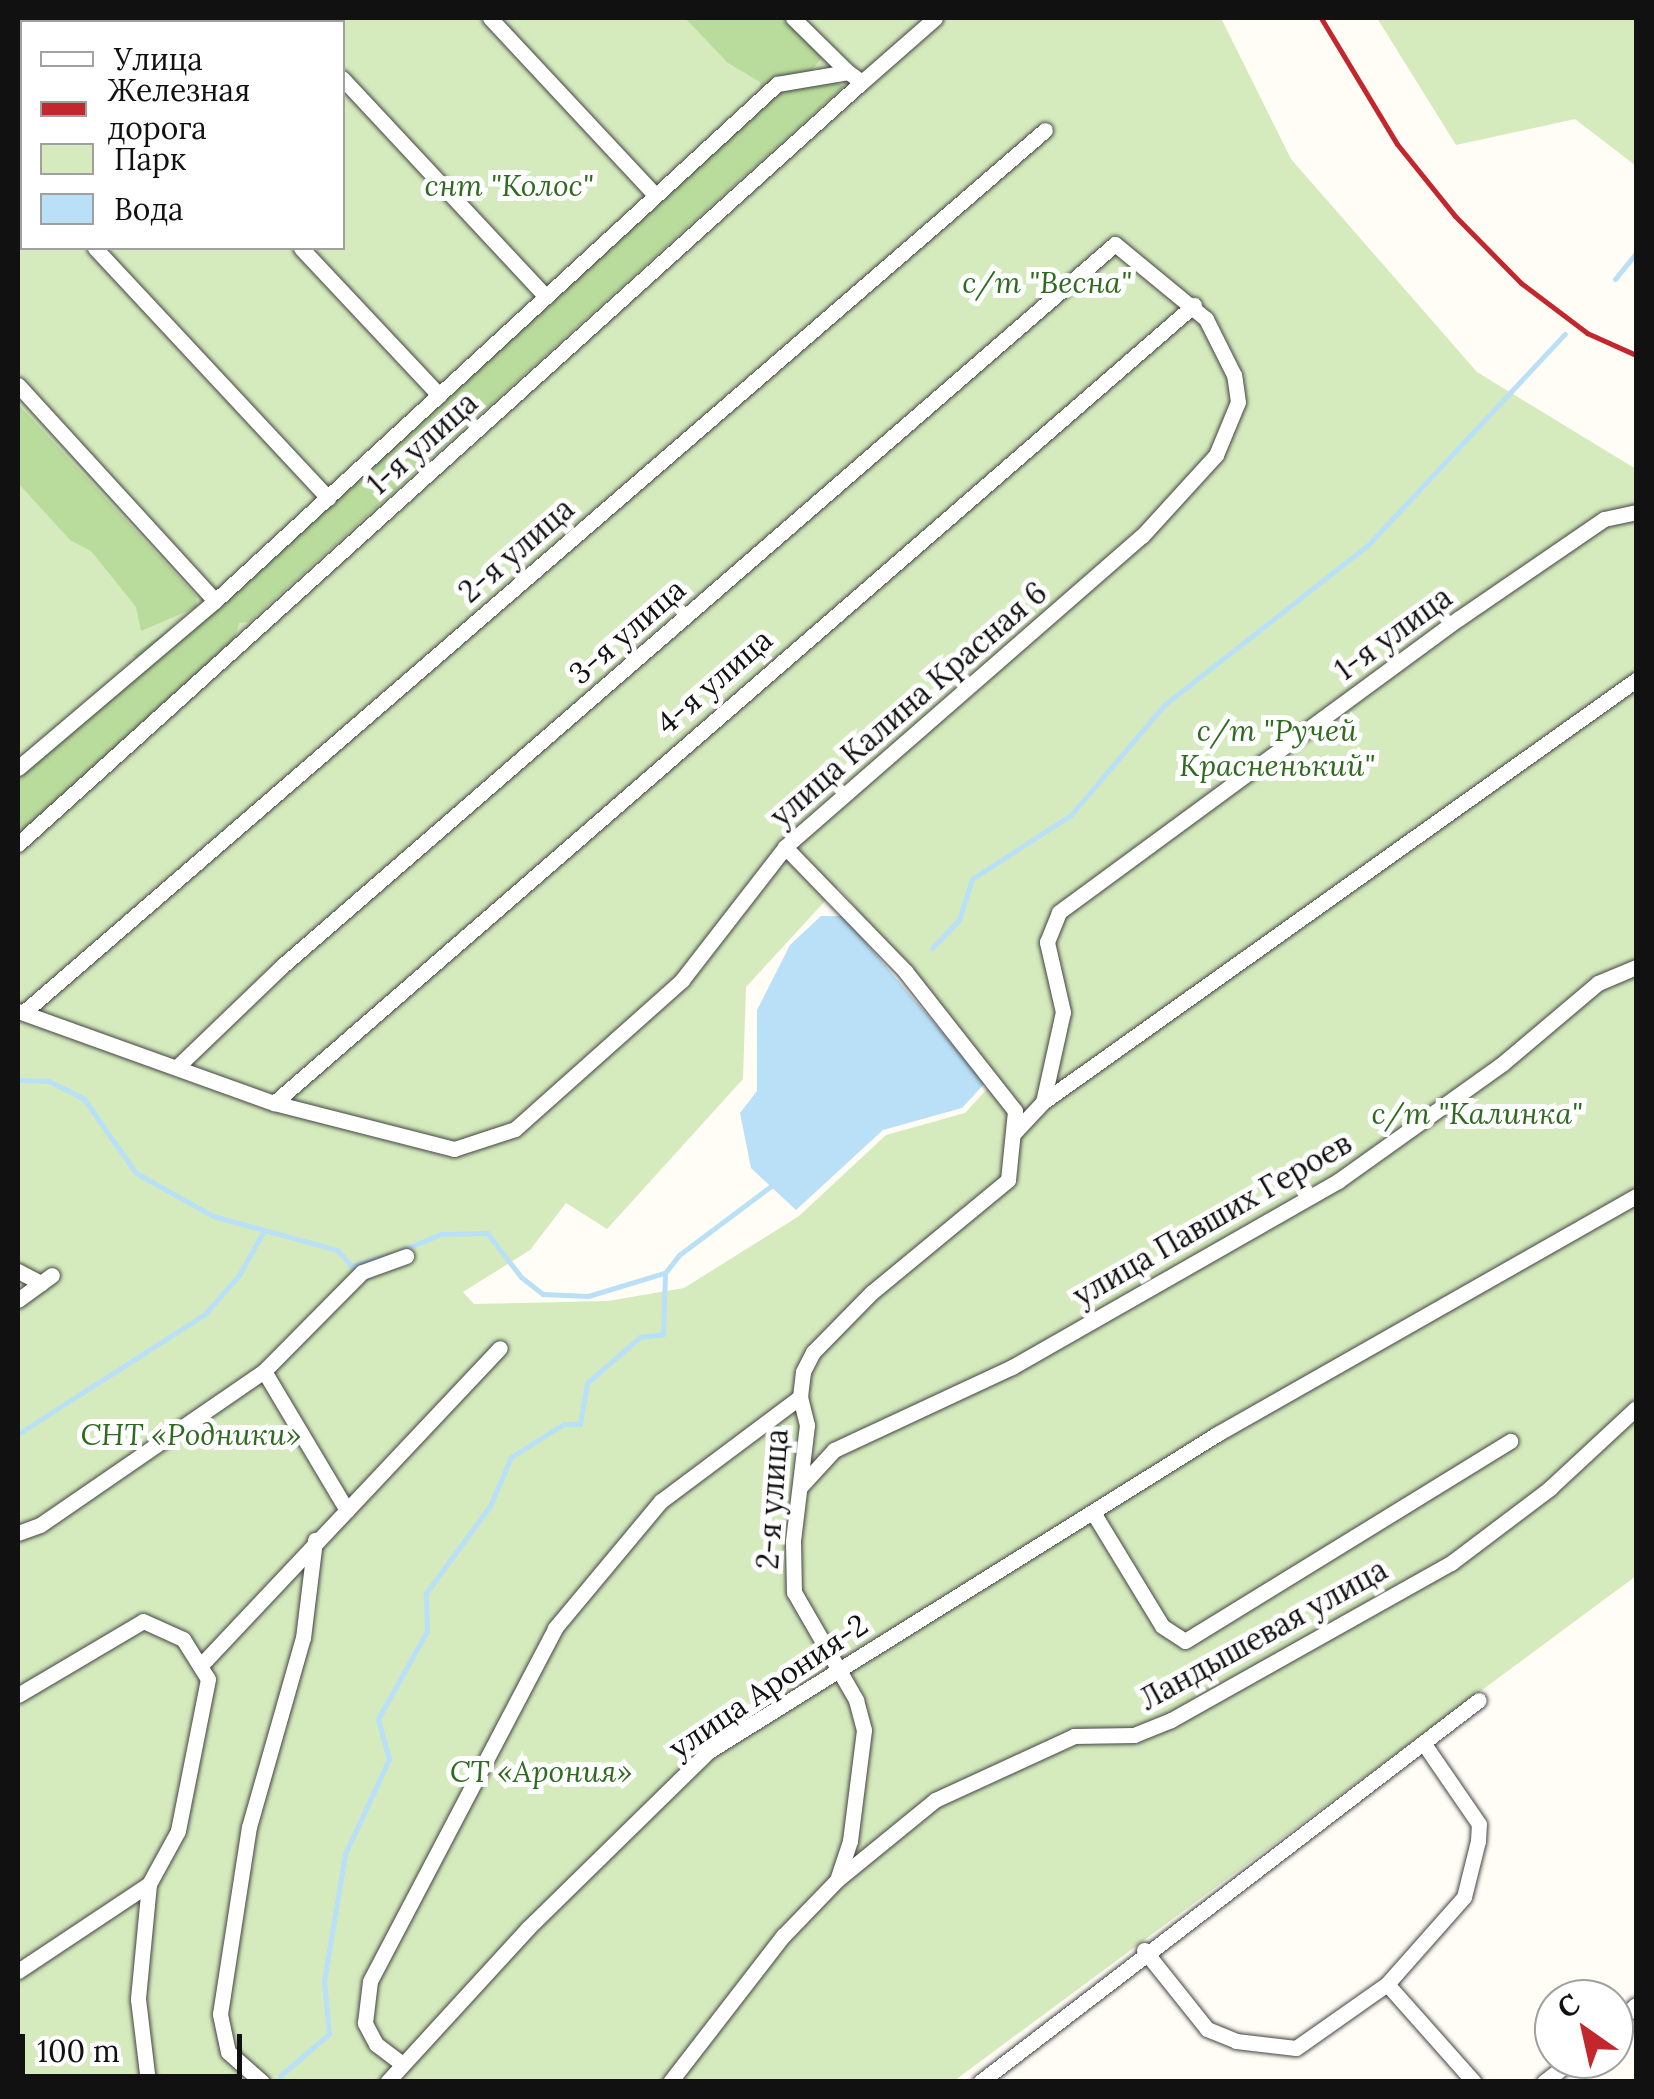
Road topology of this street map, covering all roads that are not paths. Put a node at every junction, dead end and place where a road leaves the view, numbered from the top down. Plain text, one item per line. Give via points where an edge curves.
1 (490, 18) edge
2 (794, 18) edge
3 (935, 18) edge
4 (848, 72) junction
5 (345, 81) edge
6 (862, 82) junction
7 (1045, 130) dead end
8 (655, 195) junction
9 (97, 250) edge
10 (303, 250) edge
11 (546, 296) junction
12 (1194, 306) junction
13 (18, 385) edge
14 (439, 395) junction
15 (328, 498) junction
16 (1636, 512) edge
17 (215, 602) junction
18 (1636, 680) edge
19 (18, 768) edge
20 (18, 844) edge
21 (785, 846) junction
22 (1636, 967) edge
23 (21, 1011) edge
24 (179, 1064) junction
25 (1043, 1102) junction
26 (274, 1103) junction
27 (1014, 1133) junction
28 (1636, 1196) edge
29 (406, 1256) dead end
30 (18, 1271) edge
31 (18, 1300) edge
32 (500, 1348) dead end
33 (264, 1371) junction
34 (800, 1396) junction
35 (1636, 1408) edge
36 (1510, 1441) dead end
37 (799, 1489) junction
38 (348, 1510) junction
39 (1094, 1514) junction
40 (18, 1533) edge
41 (315, 1540) junction
42 (208, 1666) junction
43 (840, 1670) junction
44 (18, 1696) edge
45 (1479, 1700) dead end
46 (1424, 1744) junction
47 (837, 1880) junction
48 (149, 1884) junction
49 (1144, 1950) junction
50 (18, 1971) edge
51 (1387, 1984) junction
52 (401, 2063) junction
53 (148, 2082) edge
54 (262, 2082) edge
55 (387, 2082) edge
56 (670, 2082) edge
57 (980, 2082) edge
58 (1474, 2082) edge

1 - 8 street
2 - 4 street
3 - 6 street, 1-я улица
4 - 6 street
4 - 8 street, 1-я улица via 777,84
5 - 11 street
6 - 20 street, 1-я улица
7 - 23 street, 2-я улица
8 - 11 street, 1-я улица
9 - 15 street
10 - 14 street
11 - 14 street, 1-я улица
12 - 21 street, улица Калина Красная 6 via 1234,375 1238,402 1216,454 1127,549
12 - 24 street, 3-я улица via 1115,244 296,954
12 - 26 street, 4-я улица
13 - 17 street
14 - 15 street, 1-я улица
15 - 17 street, 1-я улица
16 - 25 street, 1-я улица via 1604,518 1523,574 1059,912 1046,942 1063,1012
17 - 19 street, 1-я улица
18 - 25 street
21 - 26 street, улица Калина Красная 6 via 682,980 544,1106 490,1142 454,1150
21 - 27 street via 905,971 1015,1110
22 - 37 street, улица Павших Героев via 1598,983 1487,1075 1338,1181 1012,1367 834,1450
23 - 24 street, улица Калина Красная 6
24 - 26 street, улица Калина Красная 6
25 - 27 street
27 - 34 street, 2-я улица via 1008,1180 872,1292 813,1352
28 - 39 street, улица Арония-2 via 1217,1434
29 - 33 street via 362,1272
30 - 31 street via 46,1279
32 - 38 street
33 - 38 street
33 - 40 street via 40,1525
34 - 37 street, 2-я улица via 807,1425
34 - 52 street via 661,1501 555,1628 370,1981 365,2023 376,2044
35 - 47 street, Ландышевая улица via 1550,1488 1451,1563 1171,1720 1134,1735 1074,1736 935,1800
36 - 39 street via 1185,1640 1162,1626
37 - 43 street, 2-я улица via 794,1592
38 - 41 street
39 - 43 street, улица Арония-2
41 - 42 street
41 - 54 street via 303,1638 249,1827 220,2014 228,2052
42 - 44 street via 183,1638 143,1621
42 - 48 street via 178,1831
43 - 47 street, 2-я улица via 864,1730 850,1841
43 - 52 street, улица Арония-2 via 690,1767
45 - 46 street
46 - 49 street
46 - 51 street via 1479,1824 1478,1841 1464,1898
47 - 56 street, Ландышевая улица via 783,1936
48 - 50 street
48 - 53 street via 138,1999
49 - 51 street via 1207,2029 1236,2041 1296,2048
49 - 57 street
51 - 58 street
52 - 55 street, улица Арония-2

